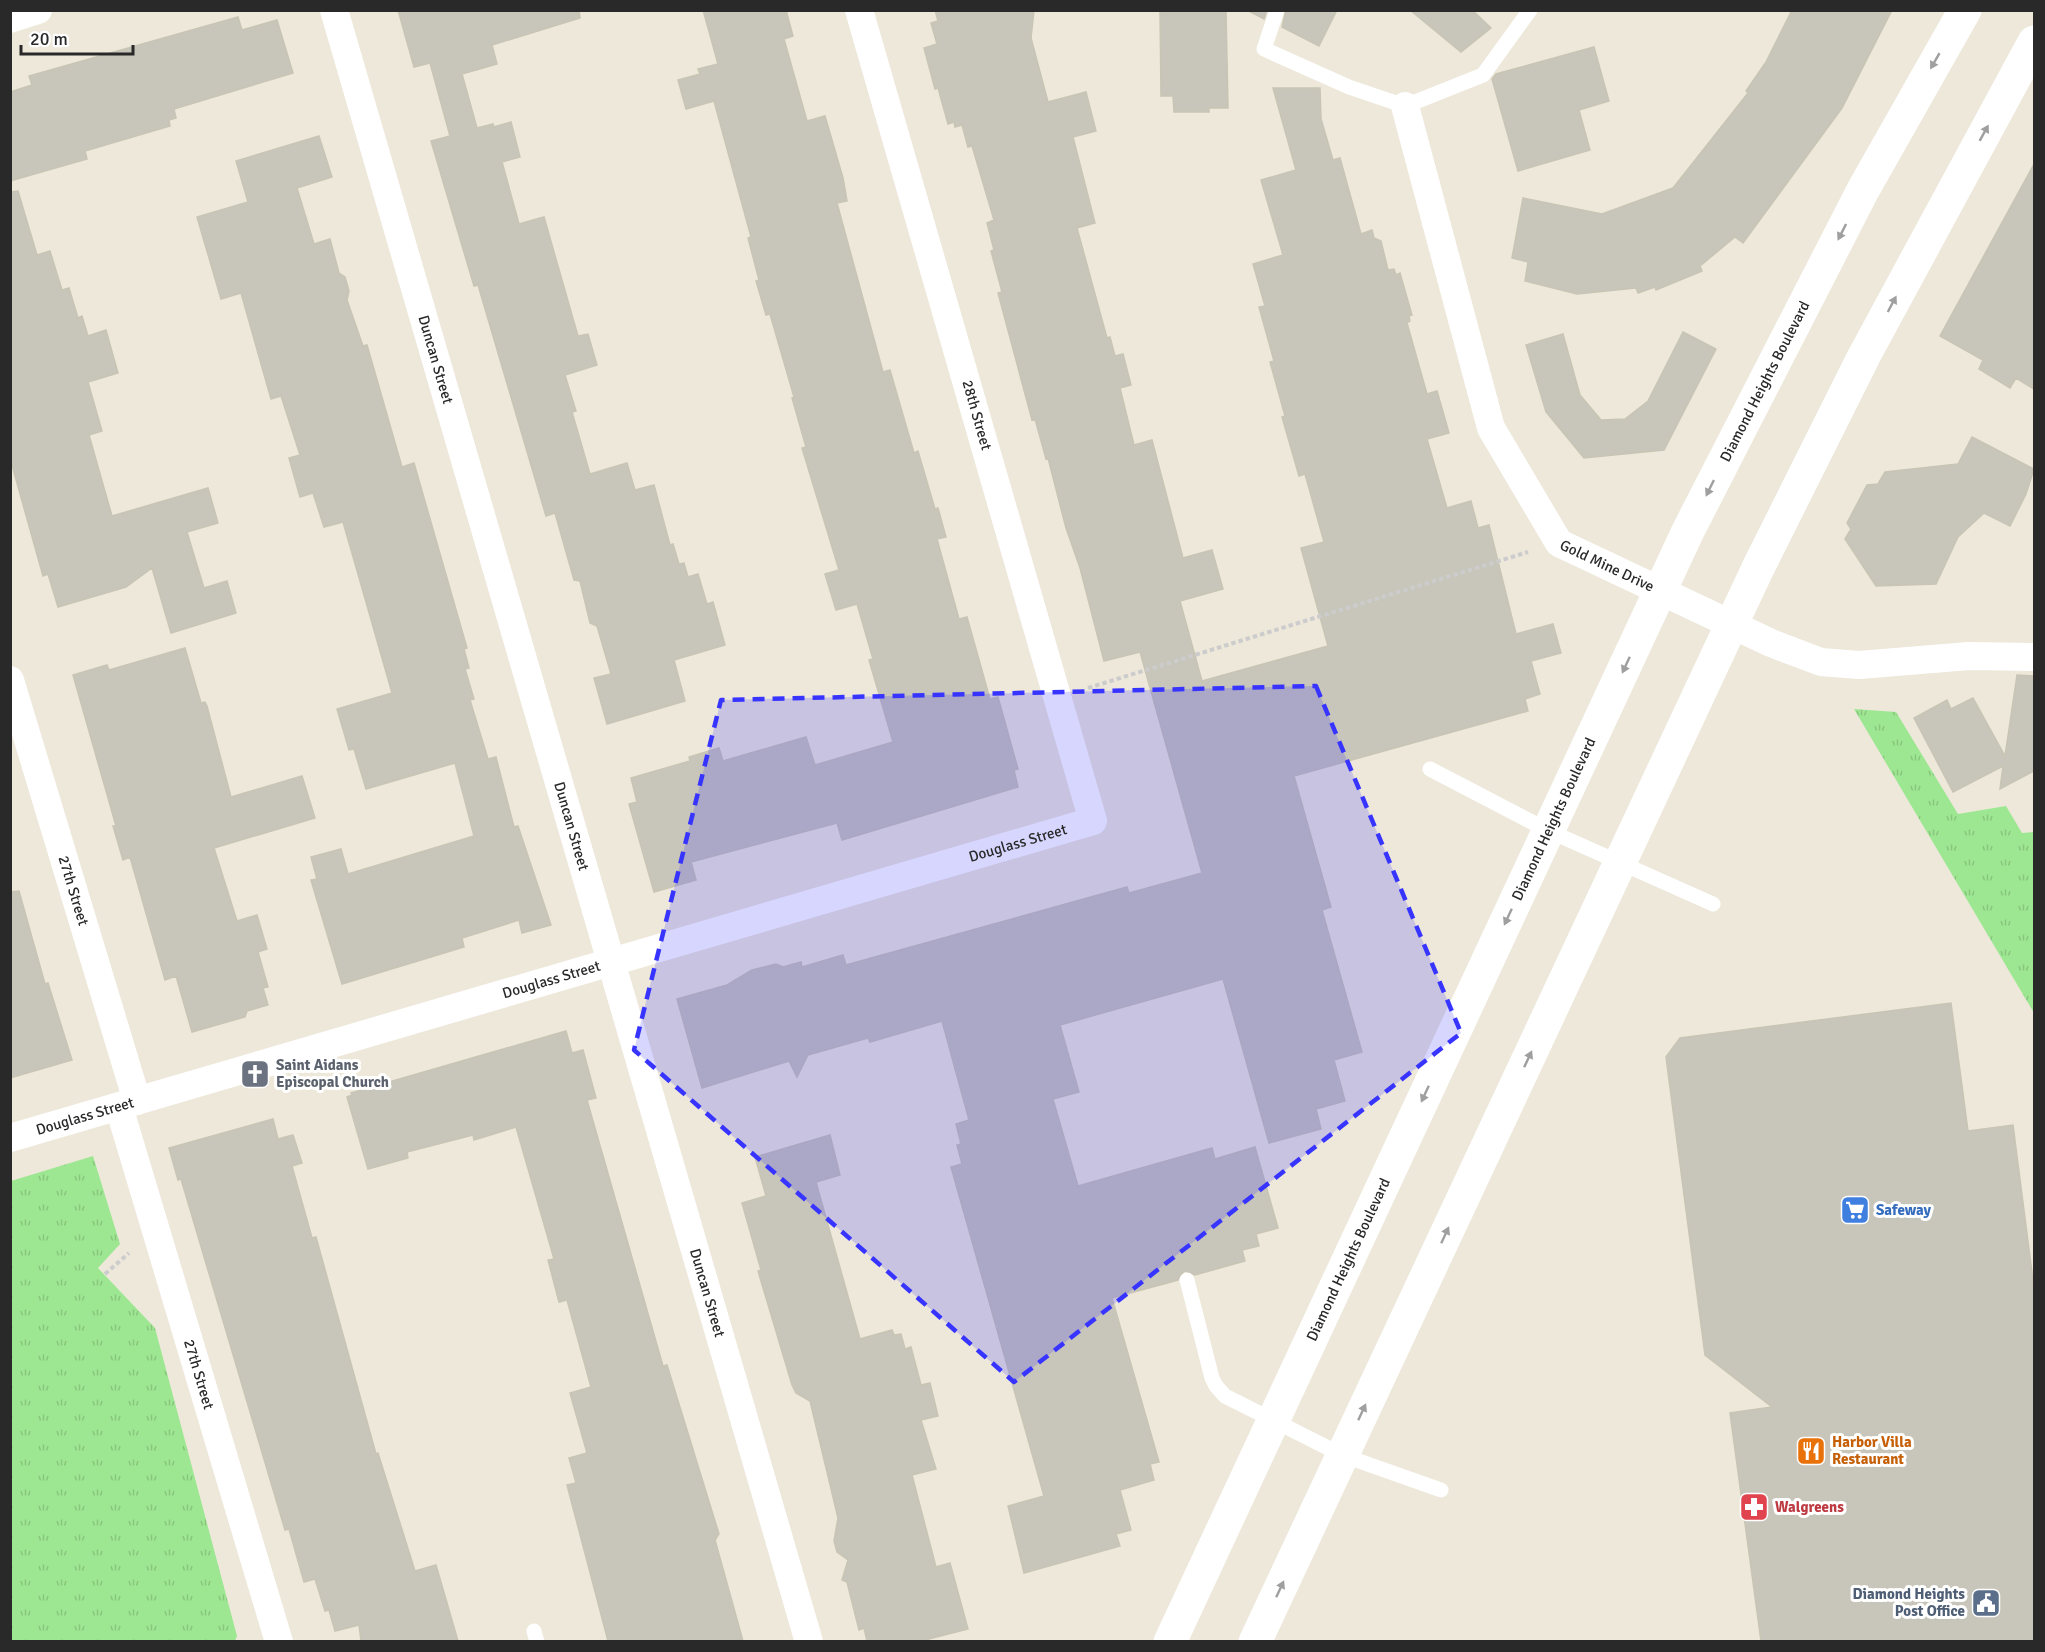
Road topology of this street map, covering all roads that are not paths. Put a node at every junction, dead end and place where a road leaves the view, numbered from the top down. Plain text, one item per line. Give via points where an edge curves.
1 (38, 10) edge
2 (333, 10) edge
3 (859, 10) edge
4 (1277, 10) edge
5 (1530, 10) edge
6 (1965, 10) edge
7 (10, 19) edge
8 (2034, 42) edge
9 (1405, 106) junction
10 (1661, 591) junction
11 (1731, 625) junction
12 (2034, 657) edge
13 (10, 680) edge
14 (1430, 769) dead end
15 (1093, 820) joint
16 (1549, 831) junction
17 (1620, 862) junction
18 (1713, 904) dead end
19 (611, 962) junction
20 (128, 1104) junction
21 (10, 1138) edge
22 (1187, 1280) dead end
23 (1272, 1422) junction
24 (1342, 1455) junction
25 (1441, 1490) dead end
26 (279, 1641) edge
27 (809, 1641) edge
28 (1170, 1641) edge
29 (1255, 1641) edge

1 - 7 street
2 - 19 street, Duncan Street
3 - 15 street, 28th Street
4 - 9 lane via 1264,49 1349,87
5 - 9 lane via 1483,75
6 -> 10 main road, Diamond Heights Boulevard via 1863,190
11 -> 8 main road via 1864,356
9 - 10 street, Gold Mine Drive via 1491,428 1559,543
10 - 11 street, Gold Mine Drive
10 -> 16 main road, Diamond Heights Boulevard
11 - 12 street, Gold Mine Drive via 1821,662 1859,665
11 - 17 main road
13 - 20 street, 27th Street
14 - 16 lane
15 - 19 street, Douglass Street
16 - 17 lane
16 -> 23 main road, Diamond Heights Boulevard
17 - 18 lane
24 -> 17 main road
19 - 20 street, Douglass Street
19 - 27 street, Duncan Street
20 - 21 street, Douglass Street
20 - 26 street, 27th Street
22 - 23 lane via 1216,1386 1225,1396
23 - 24 lane
23 - 28 main road, Diamond Heights Boulevard
24 - 25 lane
29 -> 24 main road

